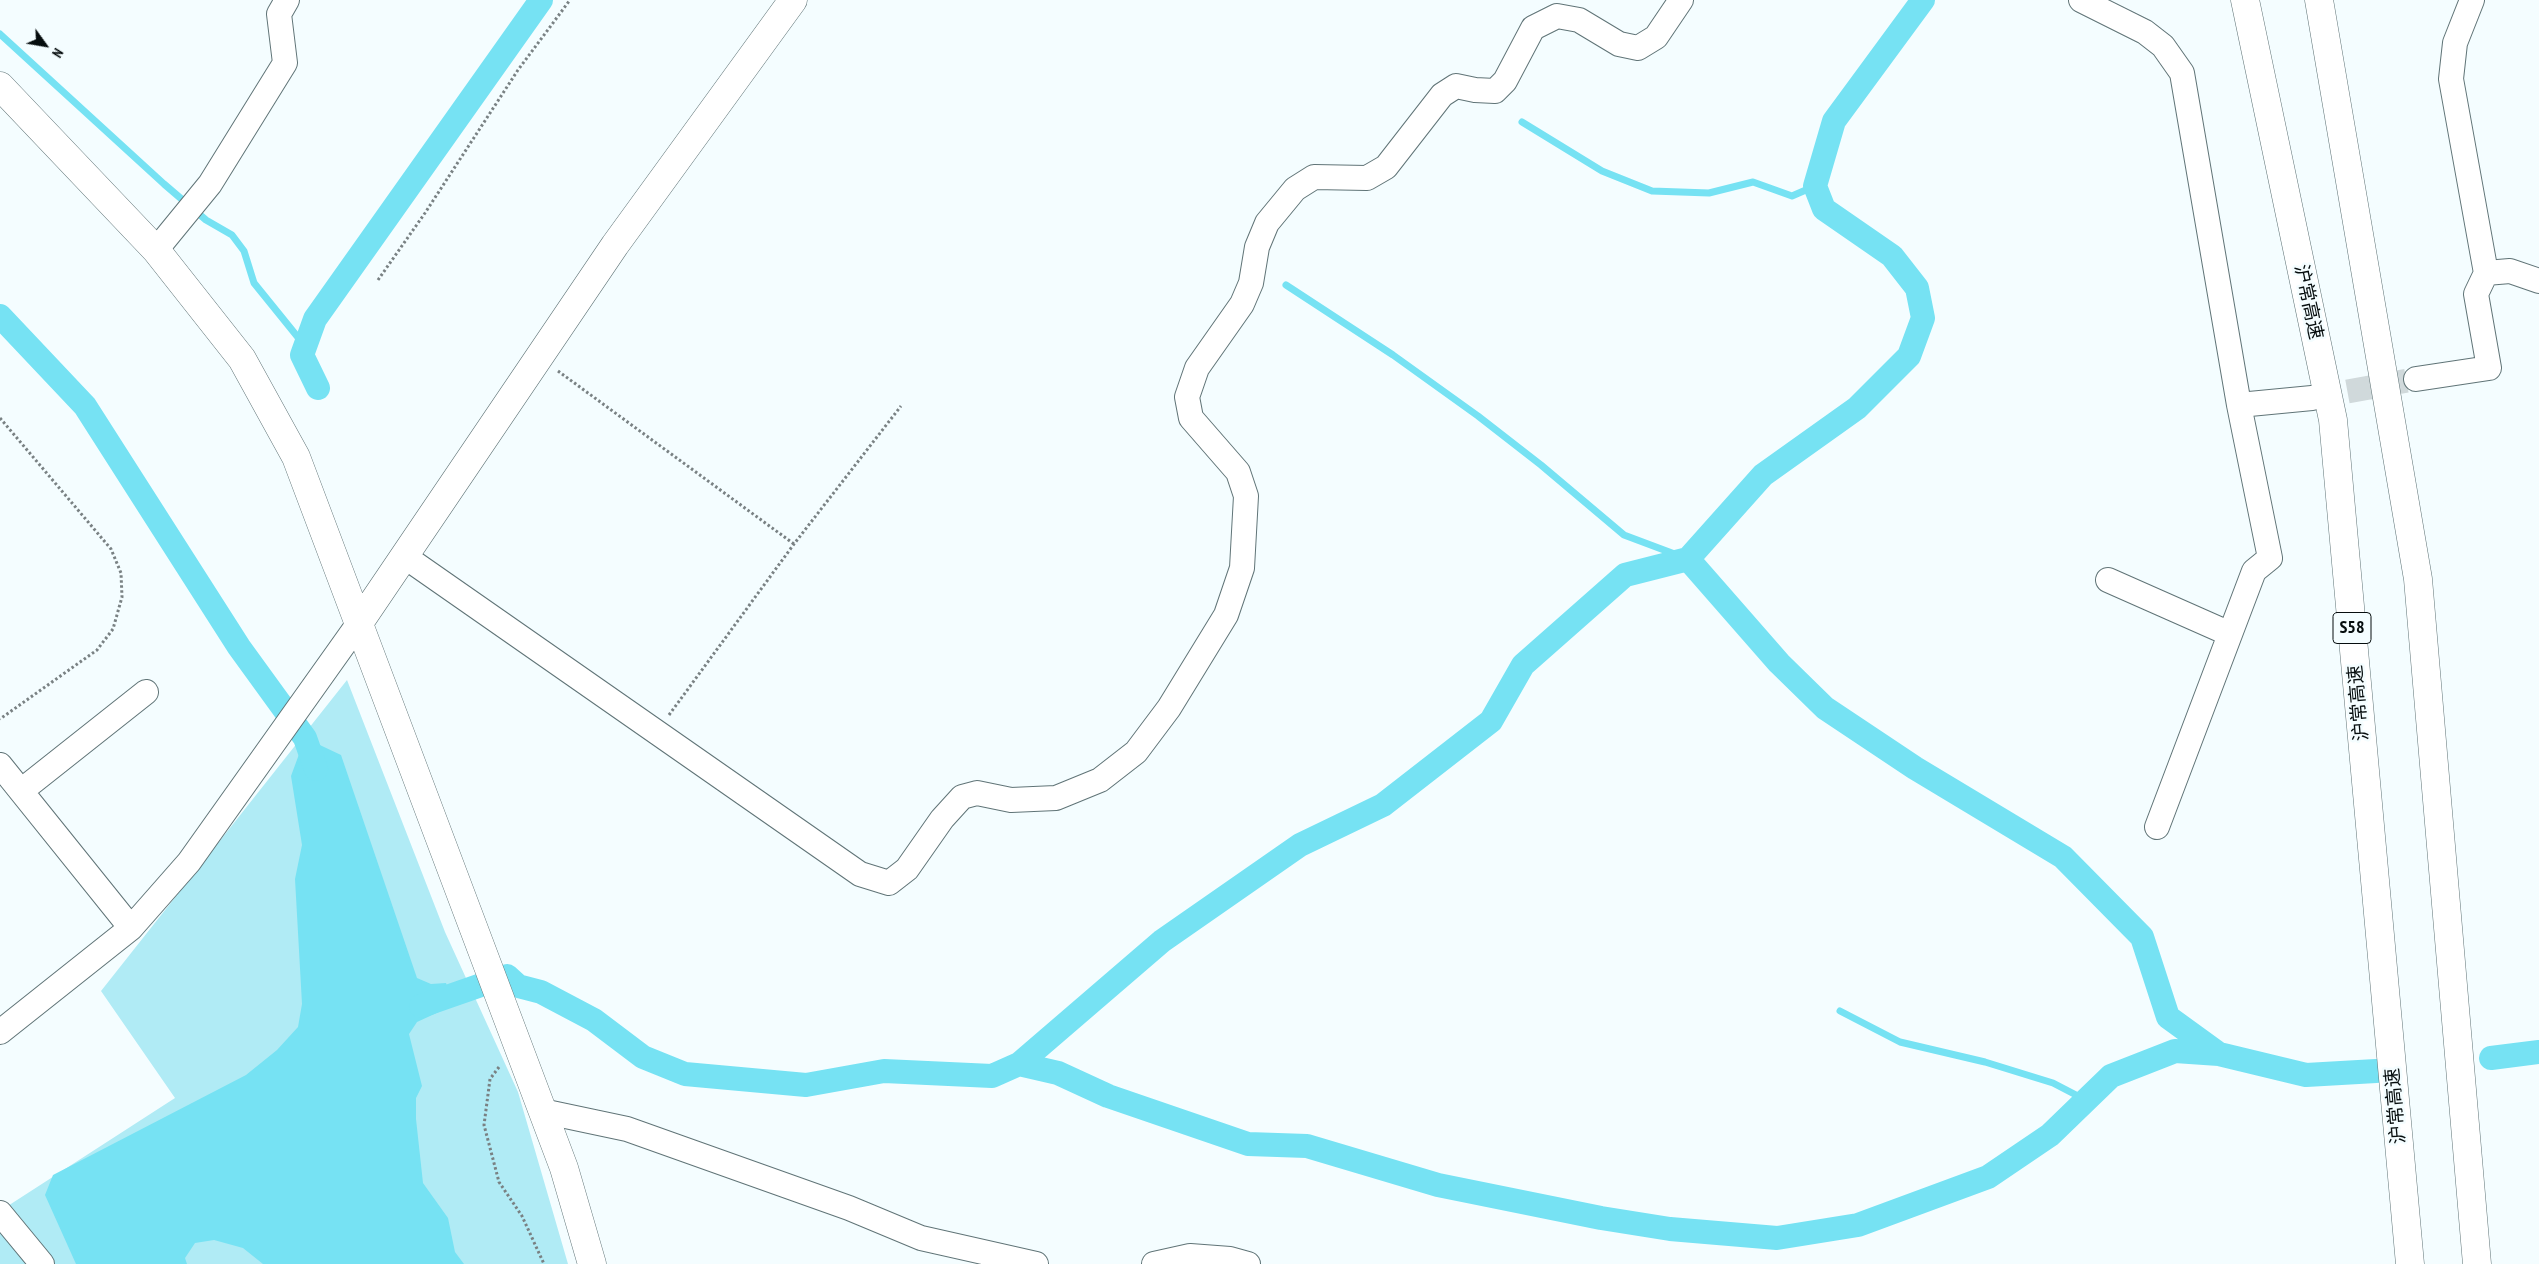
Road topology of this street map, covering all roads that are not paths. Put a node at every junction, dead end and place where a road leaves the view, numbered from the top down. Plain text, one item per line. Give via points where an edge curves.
1 (287, 0) edge
2 (793, 0) edge
3 (1681, 0) edge
4 (2081, 0) edge
5 (2245, 0) edge
6 (2319, 0) edge
7 (2472, 0) edge
8 (0, 86) edge
9 (156, 250) junction
10 (2486, 273) junction
11 (2539, 282) edge
12 (2416, 379) tunnel mouth
13 (2312, 398) tunnel mouth
14 (2239, 405) junction
15 (404, 556) junction
16 (2108, 580) dead end
17 (359, 623) junction
18 (2230, 634) junction
19 (146, 692) dead end
20 (0, 765) edge
21 (21, 791) junction
22 (2157, 827) dead end
23 (131, 928) junction
24 (0, 1032) edge
25 (542, 1111) junction
26 (0, 1213) edge
27 (42, 1264) edge
28 (592, 1264) edge
29 (1036, 1264) edge
30 (1154, 1264) edge
31 (1248, 1264) edge
32 (2410, 1264) edge
33 (2477, 1264) edge

1 - 9 street via 279,14 285,63 210,184
2 - 15 main road via 615,245
3 - 15 street via 1656,37 1638,48 1619,44 1579,20 1557,16 1533,28 1505,81 1495,91 1456,86 1442,95 1386,167 1367,178 1314,178 1295,189 1267,223 1242,304 1197,368 1187,397 1191,418 1238,472 1246,496 1242,568 1226,615 1169,708 1136,752 1100,780 1056,798 1011,800 977,793 962,798 942,819 906,869 889,883 860,874
4 - 14 street via 2146,32 2163,46 2182,73
5 - 32 main road, 沪常高速 / S58 via 2333,420
6 - 33 main road via 2418,579
7 - 10 street via 2455,43 2451,79
8 - 9 main road
9 - 17 main road via 242,359 296,457
10 - 11 street via 2510,271
10 - 12 street via 2476,294 2489,368
13 - 14 street
14 - 18 street via 2270,558 2254,571
15 - 17 main road
16 - 18 street
17 - 23 street via 189,862
17 - 25 main road
18 - 22 street
19 - 21 street
20 - 21 street
21 - 23 street
23 - 24 street
25 - 28 main road via 564,1168
25 - 29 street via 627,1129 849,1208 921,1238
26 - 27 street
30 - 31 street via 1190,1256

